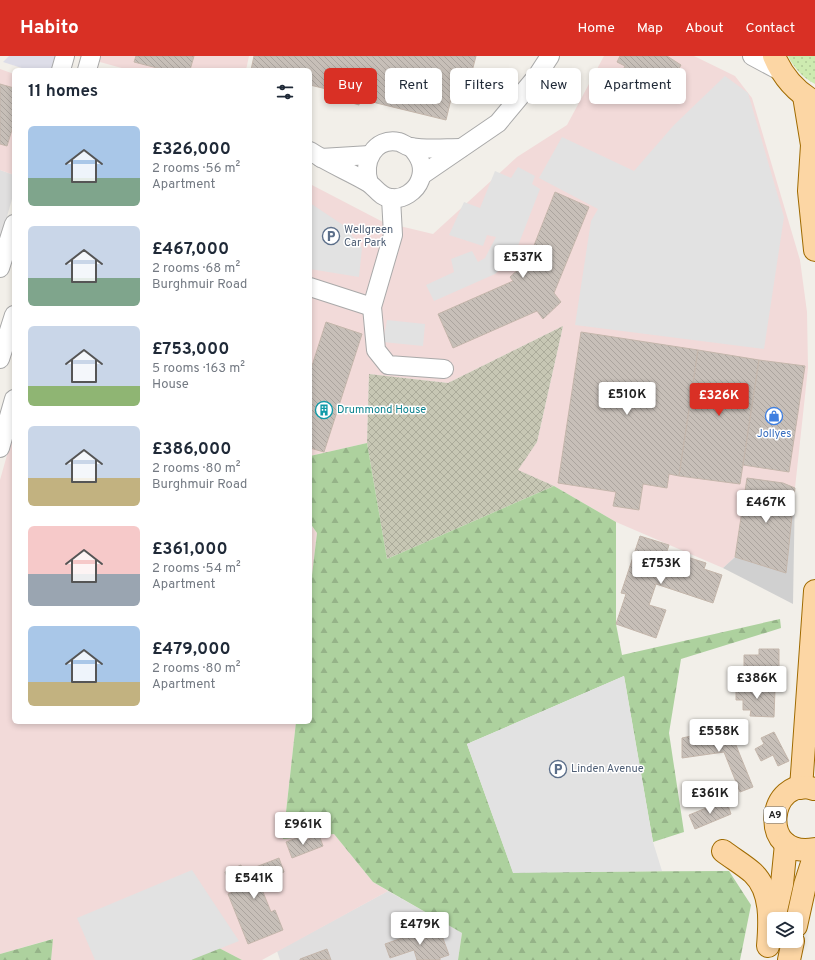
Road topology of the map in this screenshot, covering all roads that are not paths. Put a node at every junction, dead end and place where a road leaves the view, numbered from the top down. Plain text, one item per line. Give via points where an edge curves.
1 (65, 56) edge
2 (91, 56) edge
3 (550, 56) edge
4 (752, 56) edge
5 (777, 63) edge
6 (62, 68) edge
7 (88, 68) edge
8 (809, 99) edge
9 (411, 148) junction
10 (461, 148) junction
11 (316, 155) edge
12 (370, 155) junction
13 (422, 175) junction
14 (369, 183) junction
15 (391, 198) junction
16 (12, 230) edge
17 (815, 250) edge
18 (0, 268) edge
19 (312, 288) edge
20 (372, 307) junction
21 (12, 321) edge
22 (0, 359) edge
23 (444, 369) dead end
24 (12, 406) edge
25 (0, 448) edge
26 (815, 591) edge
27 (808, 789) edge
28 (786, 844) junction
29 (815, 849) edge
30 (723, 851) dead end
31 (815, 854) edge
32 (776, 912) edge
33 (799, 912) edge
34 (792, 948) edge
35 (767, 953) edge
36 (789, 960) edge

1 - 6 street
2 - 7 street
3 - 10 street via 537,76 498,122
4 - 5 street
5 - 8 main road
8 - 17 main road via 812,145 808,191
9 - 10 street
9 - 12 street via 399,142 388,142
9 - 13 street via 422,164
10 - 13 street
11 - 12 street
11 - 14 street
12 - 14 street via 366,164
13 - 15 street via 419,184 409,194
14 - 15 street via 378,194
15 - 20 street via 393,235
16 - 18 street
19 - 20 street
20 - 23 street via 376,350 388,365
21 - 22 street
24 - 25 street
26 - 27 main road, A9
27 - 28 main road, A9 via 791,791 778,804 774,823 777,833
28 - 29 main road via 806,851
28 - 32 main road
30 - 35 main road via 753,873 763,888 770,914
31 - 33 main road
34 - 36 main road

